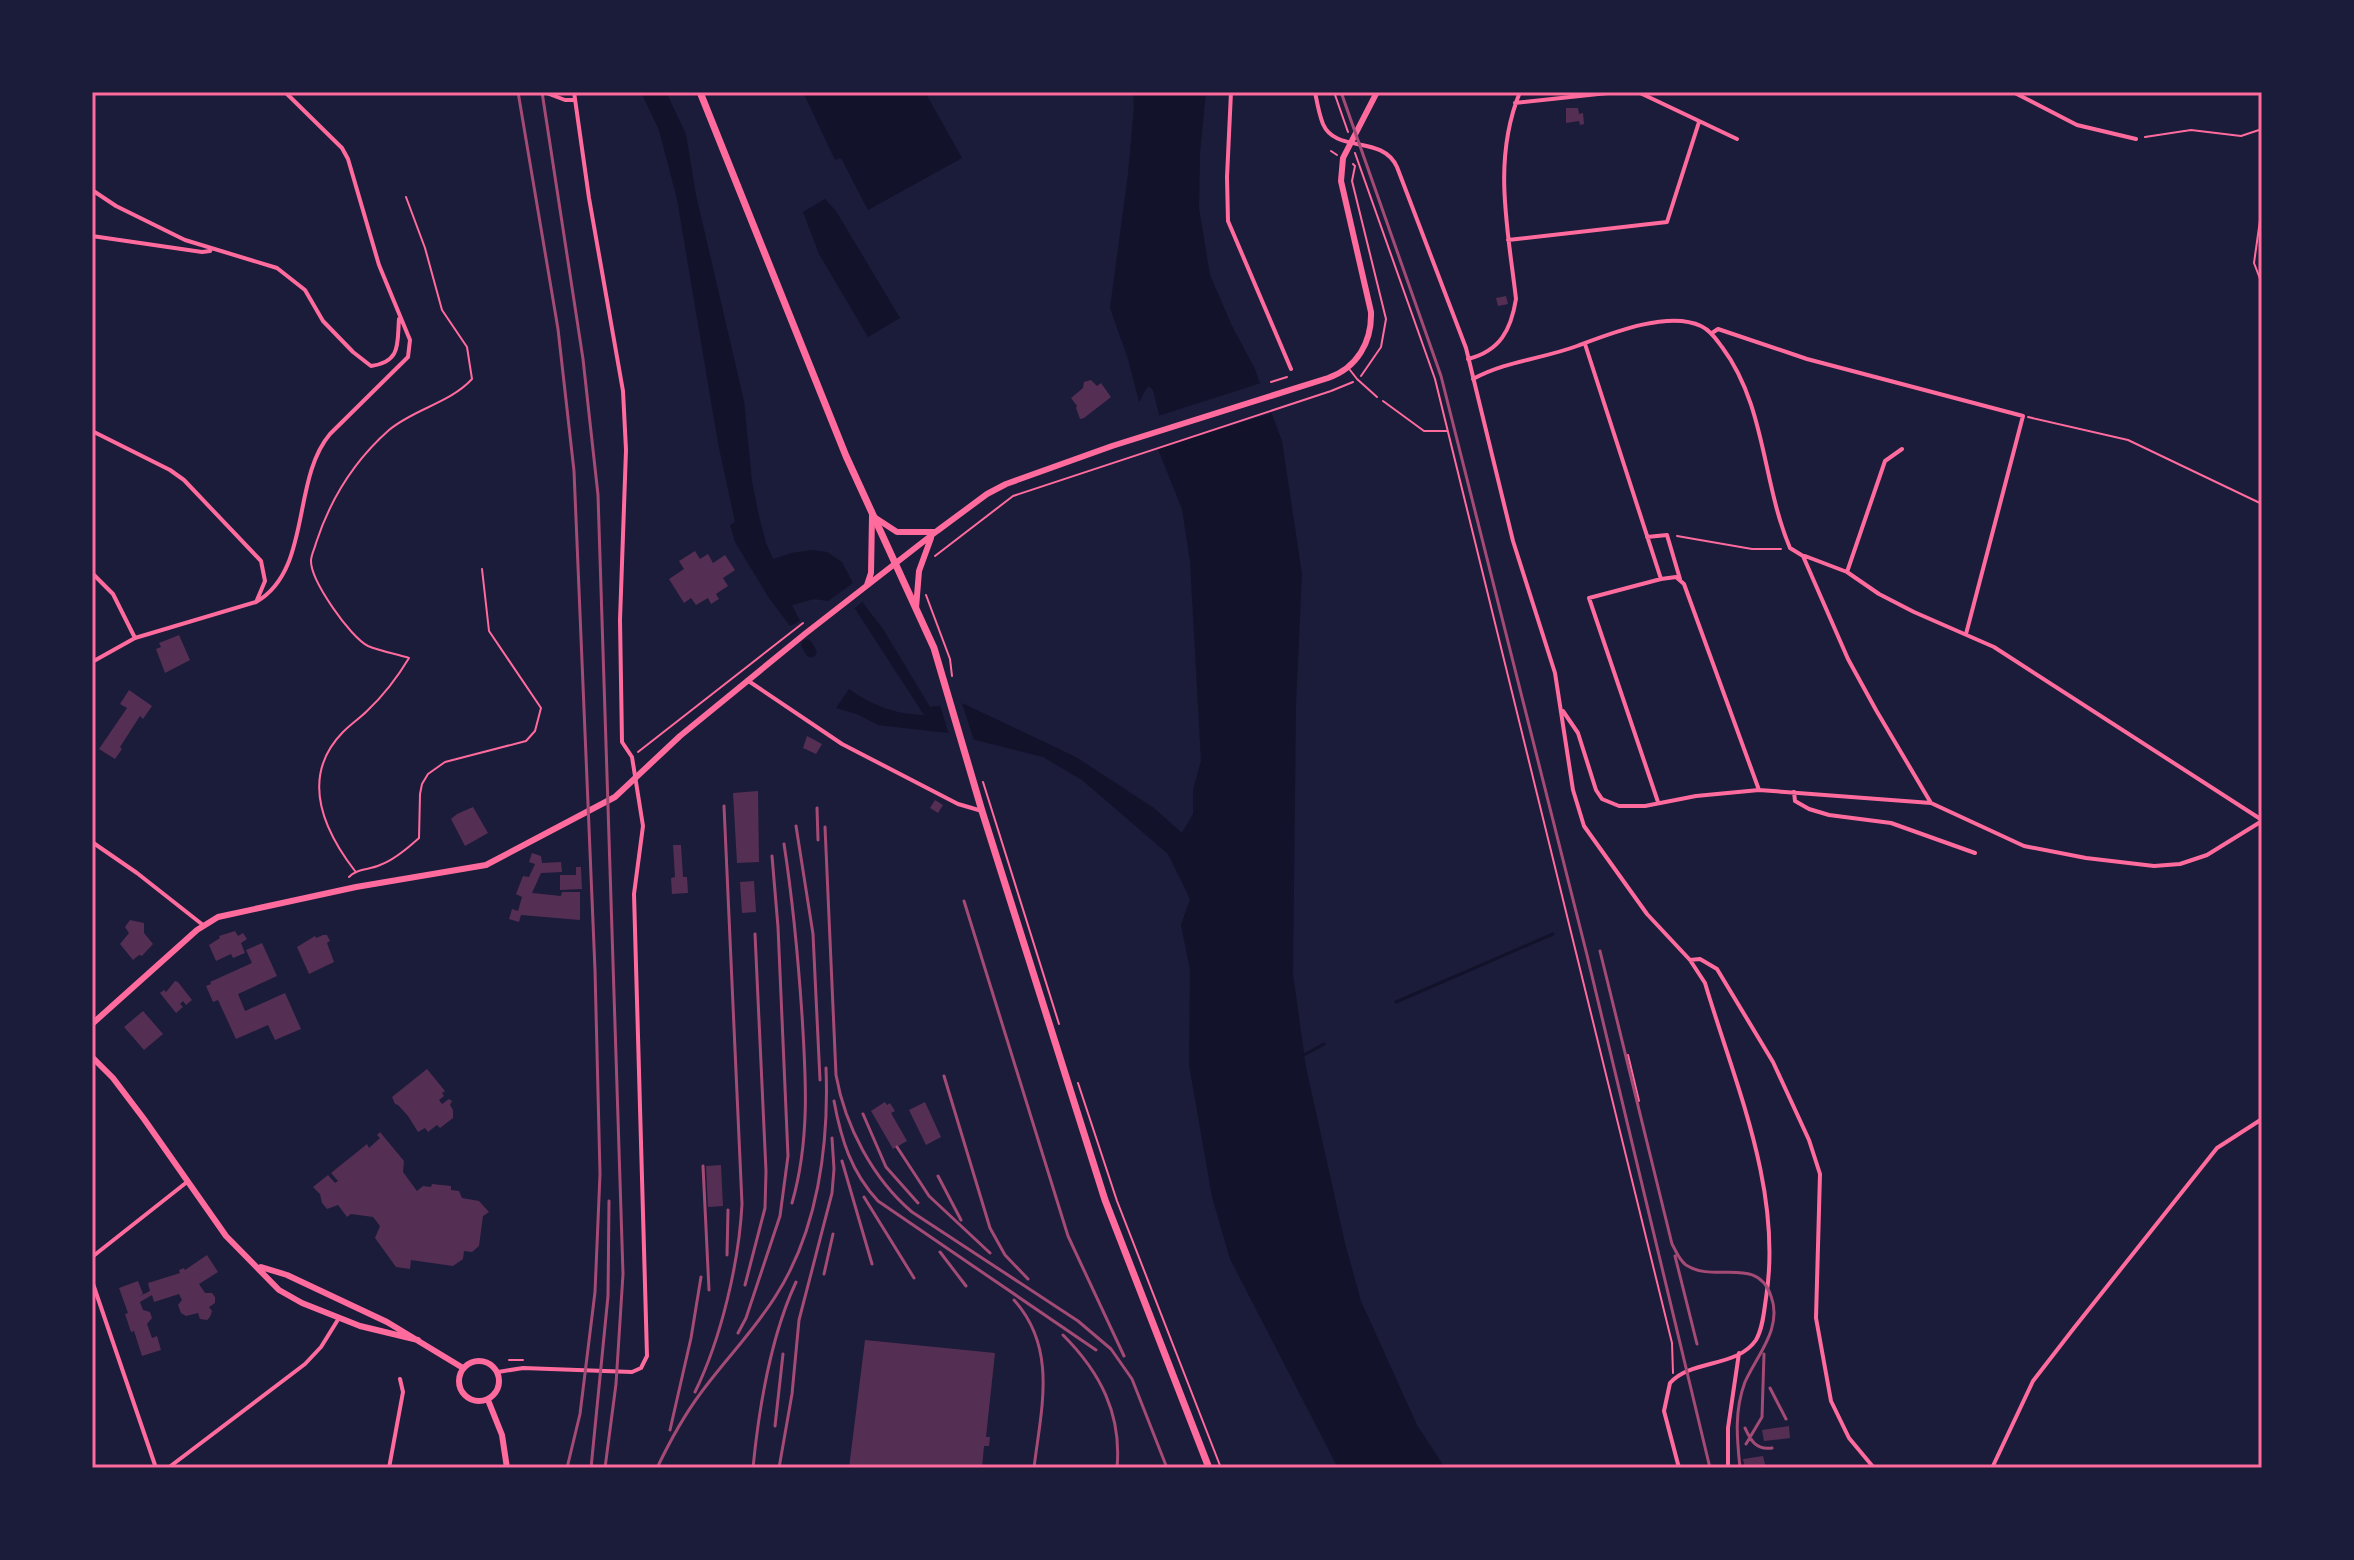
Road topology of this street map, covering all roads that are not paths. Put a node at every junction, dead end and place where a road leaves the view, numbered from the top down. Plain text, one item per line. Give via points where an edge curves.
1 (285, 92) edge
2 (544, 92) edge
3 (574, 92) edge
4 (700, 92) edge
5 (1231, 92) edge
6 (1315, 92) edge
7 (1377, 92) edge
8 (1520, 92) edge
9 (1617, 92) edge
10 (1638, 92) edge
11 (2013, 92) edge
12 (575, 100) junction
13 (1515, 103) junction
14 (1699, 122) junction
15 (1737, 139) dead end
16 (2136, 139) road end
17 (1349, 147) junction
18 (92, 190) edge
19 (92, 236) edge
20 (1508, 240) junction
21 (212, 250) junction
22 (400, 316) junction
23 (1711, 333) junction
24 (1585, 343) junction
25 (1468, 359) junction
26 (1348, 367) junction
27 (1292, 372) road end
28 (1473, 379) junction
29 (1377, 397) road end
30 (92, 431) edge
31 (1902, 449) dead end
32 (872, 516) junction
33 (935, 533) junction
34 (1647, 537) junction
35 (1803, 556) junction
36 (894, 565) junction
37 (1847, 572) junction
38 (92, 573) edge
39 (1661, 579) junction
40 (1680, 579) junction
41 (864, 588) junction
42 (256, 602) junction
43 (916, 609) junction
44 (1966, 634) junction
45 (135, 638) junction
46 (92, 662) edge
47 (747, 680) junction
48 (1562, 709) junction
49 (636, 777) junction
50 (1759, 790) junction
51 (1794, 792) junction
52 (1658, 803) junction
53 (1931, 803) junction
54 (982, 811) junction
55 (2262, 820) edge
56 (92, 842) edge
57 (1975, 853) dead end
58 (203, 925) junction
59 (1690, 960) junction
60 (92, 1024) edge
61 (92, 1057) edge
62 (2262, 1119) edge
63 (187, 1182) junction
64 (92, 1257) edge
65 (258, 1266) junction
66 (92, 1281) edge
67 (334, 1298) junction
68 (348, 1305) junction
69 (339, 1317) junction
70 (418, 1340) junction
71 (1739, 1353) junction
72 (463, 1368) junction
73 (498, 1372) junction
74 (400, 1379) dead end
75 (488, 1400) junction
76 (156, 1468) edge
77 (168, 1468) edge
78 (389, 1468) edge
79 (507, 1468) edge
80 (1209, 1468) edge
81 (1679, 1468) edge
82 (1728, 1468) edge
83 (1874, 1468) edge
84 (1992, 1468) edge

1 - 22 street via 348,159
2 - 12 street
3 - 12 street
4 - 32 main road
5 - 27 street via 1228,221
6 - 17 street via 1324,126
7 - 17 main road
8 - 13 street
9 - 13 street
10 - 14 street
11 - 16 street via 2077,125
12 - 49 street via 623,391 622,742
13 - 20 street via 1503,167
14 - 15 street
14 - 20 street via 1667,222
17 - 25 street via 1366,144 1387,154 1397,167
17 - 26 main road via 1341,181 1369,294 1371,328 1362,352
18 - 21 street
19 - 21 street
20 - 25 street via 1516,299 1508,332 1490,351
21 - 22 street via 277,268 305,290 323,321 371,366 396,351
22 - 42 street via 410,340 408,357 324,442 291,555 274,588
23 - 24 street via 1702,326 1672,321
23 - 35 street via 1748,393 1790,548
23 - 44 street via 1718,329 1807,359 2023,416
24 - 28 street
24 - 34 street
25 - 28 street
26 - 29 lane
26 - 33 main road via 1006,484
28 - 48 street
30 - 42 street via 184,480 261,561 265,581
31 - 37 street via 1885,461
32 - 33 main road via 897,532
32 - 36 main road
32 - 41 main road via 871,573
33 - 36 main road
33 - 43 main road via 919,571
34 - 39 street
34 - 40 street via 1667,535
35 - 37 street
35 - 53 street via 1848,659
36 - 41 main road
36 - 43 main road
37 - 44 street via 1879,594
38 - 45 street via 113,594
39 - 40 street
39 - 52 street via 1589,598
40 - 50 street
41 - 47 main road
42 - 45 street
43 - 54 main road via 934,648
44 - 55 street
45 - 46 street
47 - 49 main road
47 - 54 street via 842,744 958,804
48 - 52 street via 1578,733 1602,799 1631,807
48 - 59 street via 1573,790 1584,826 1647,914
49 - 58 main road via 615,797 496,862 234,913
49 - 73 street via 643,826 634,894 647,1356 632,1372
50 - 51 street
50 - 52 street
51 - 53 street
51 - 57 street via 1795,801 1809,809 1891,823
53 - 55 street via 2024,846 2154,866 2207,855
54 - 80 main road via 1105,1200
56 - 58 street
58 - 60 main road
59 - 71 street via 1705,983 1758,1156 1769,1223 1764,1314 1755,1341
59 - 83 street via 1700,959 1717,969 1773,1062 1809,1140 1820,1174 1816,1318 1831,1401 1849,1438
61 - 63 main road
62 - 84 street via 2217,1148 2074,1328 2033,1381
63 - 64 street
63 - 65 main road via 226,1236
65 - 67 main road
65 - 69 main road via 279,1290
66 - 76 street
67 - 68 main road
67 - 69 main road
68 - 69 main road
68 - 70 main road
69 - 70 main road
69 - 77 street via 305,1364
70 - 72 main road
71 - 81 street via 1674,1378 1664,1411
71 - 82 street
72 - 73 main road via 482,1361
72 - 75 main road via 459,1383 464,1394
73 - 75 main road via 498,1388
74 - 78 street via 403,1392
75 - 79 main road via 502,1435

